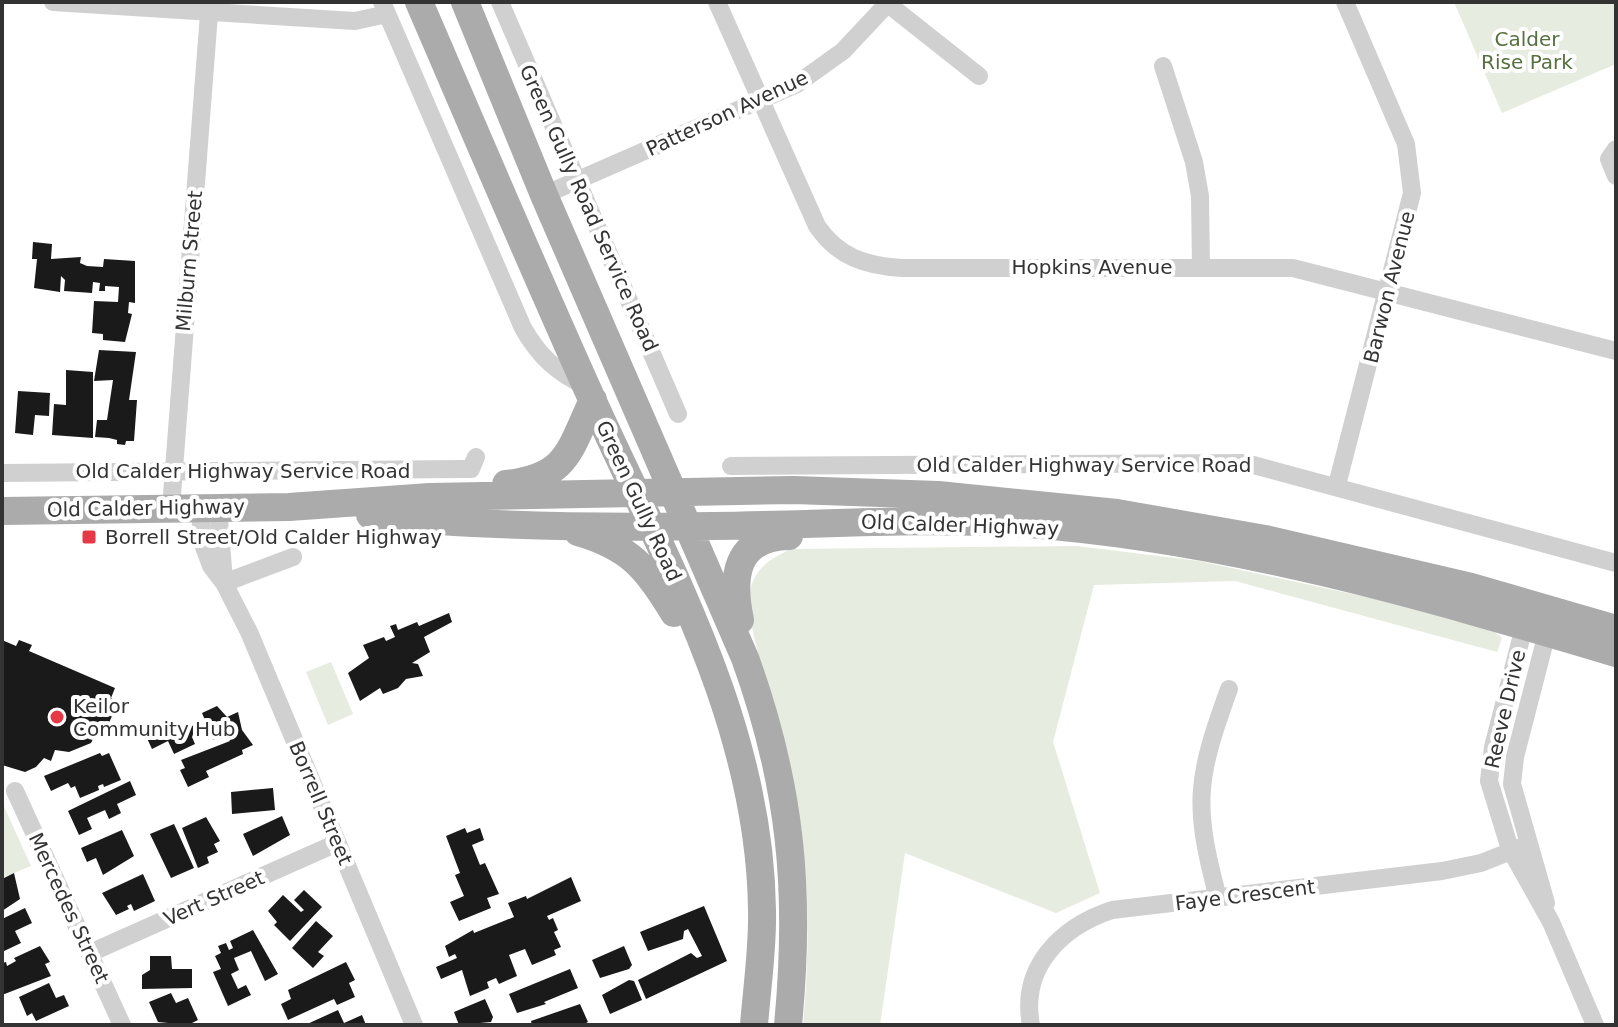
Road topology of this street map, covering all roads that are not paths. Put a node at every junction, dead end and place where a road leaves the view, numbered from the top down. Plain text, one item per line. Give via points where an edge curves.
1 (53, 2) edge
2 (419, 2) edge
3 (465, 2) edge
4 (500, 2) edge
5 (717, 2) edge
6 (1345, 2) edge
7 (888, 3) edge
8 (384, 8) edge
9 (209, 14) junction
10 (1163, 66) dead end
11 (979, 76) dead end
12 (761, 101) junction
13 (1616, 149) edge
14 (1616, 176) edge
15 (576, 181) junction
16 (544, 195) junction
17 (1201, 267) junction
18 (1388, 293) junction
19 (1616, 351) edge
20 (589, 393) junction
21 (678, 414) dead end
22 (476, 457) dead end
23 (731, 466) dead end
24 (172, 471) junction
25 (2, 473) edge
26 (1337, 485) junction
27 (636, 494) junction
28 (675, 494) junction
29 (430, 497) junction
30 (196, 507) junction
31 (289, 507) junction
32 (2, 511) edge
33 (1026, 524) junction
34 (554, 525) junction
35 (652, 526) junction
36 (688, 526) junction
37 (293, 557) dead end
38 (1616, 563) edge
39 (224, 583) junction
40 (1538, 623) junction
41 (1616, 629) edge
42 (1616, 653) edge
43 (1229, 689) dead end
44 (757, 691) junction
45 (722, 692) junction
46 (15, 791) dead end
47 (337, 843) junction
48 (1529, 844) junction
49 (1510, 849) junction
50 (1218, 898) junction
51 (1551, 922) junction
52 (90, 953) junction
53 (122, 1025) edge
54 (414, 1025) edge
55 (754, 1025) edge
56 (788, 1025) edge
57 (1031, 1025) edge
58 (1595, 1025) edge

1 - 9 street
2 - 20 main road, Green Gully Road
3 - 16 main road, Green Gully Road
4 - 15 street, Green Gully Road Service Road
5 - 12 street, Hopkins Avenue
6 - 18 street, Barwon Avenue via 1409,156 1410,208
7 - 11 street
7 - 12 street, Patterson Avenue via 843,51 797,84
8 - 9 street via 355,21
8 - 20 street via 523,328 560,374
9 - 24 street, Milburn Street
10 - 17 street via 1194,162
12 - 15 street, Patterson Avenue
12 - 17 street, Hopkins Avenue via 817,226 836,248 861,263 902,268
13 - 14 street via 1609,159
15 - 16 street, Patterson Avenue
15 - 21 street, Green Gully Road Service Road
16 - 28 main road, Green Gully Road
17 - 18 street, Hopkins Avenue via 1293,268
18 - 19 street, Hopkins Avenue
18 - 26 street, Barwon Avenue
20 - 27 main road, Green Gully Road
20 - 29 main road via 572,448 551,471 529,481
22 - 24 street, Old Calder Highway Service Road via 471,469
23 - 26 street, Old Calder Highway Service Road via 1246,463
24 - 25 street, Old Calder Highway Service Road
24 - 30 street, Milburn Street
26 - 38 street, Old Calder Highway Service Road
27 - 28 main road, Old Calder Highway
27 - 29 main road, Old Calder Highway
27 - 35 main road, Green Gully Road
28 - 36 main road, Green Gully Road
28 - 40 main road, Old Calder Highway via 876,492 1117,513 1328,552
29 - 31 main road, Old Calder Highway
30 - 31 main road, Old Calder Highway
30 - 32 main road, Old Calder Highway
30 - 39 street, Borrell Street
31 - 34 main road, Old Calder Highway via 445,523
33 - 36 main road, Old Calder Highway
33 - 40 main road, Old Calder Highway via 1190,544
33 - 44 main road via 783,536 759,542 743,557 735,583
34 - 35 main road, Old Calder Highway
34 - 45 main road via 604,540 642,564
35 - 36 main road, Old Calder Highway
35 - 45 main road, Green Gully Road
36 - 44 main road, Green Gully Road
37 - 39 street
39 - 47 street, Borrell Street
40 - 41 main road, Old Calder Highway
40 - 42 main road, Old Calder Highway
40 - 48 street, Reeve Drive via 1513,771 1514,797
40 - 49 street, Reeve Drive via 1490,771 1494,805
43 - 50 street via 1199,799
44 - 56 main road, Green Gully Road via 780,770 794,888
45 - 55 main road, Green Gully Road via 740,748 757,844 762,911
46 - 52 street, Mercedes Street
47 - 52 street, Vert Street
47 - 54 street, Borrell Street
48 - 49 street, Faye Crescent
48 - 51 street, Reeve Drive
49 - 50 street, Faye Crescent via 1481,863 1442,871
49 - 51 street, Reeve Drive
50 - 57 street, Faye Crescent via 1112,910 1063,933 1033,981
51 - 58 street, Reeve Drive
52 - 53 street, Mercedes Street

